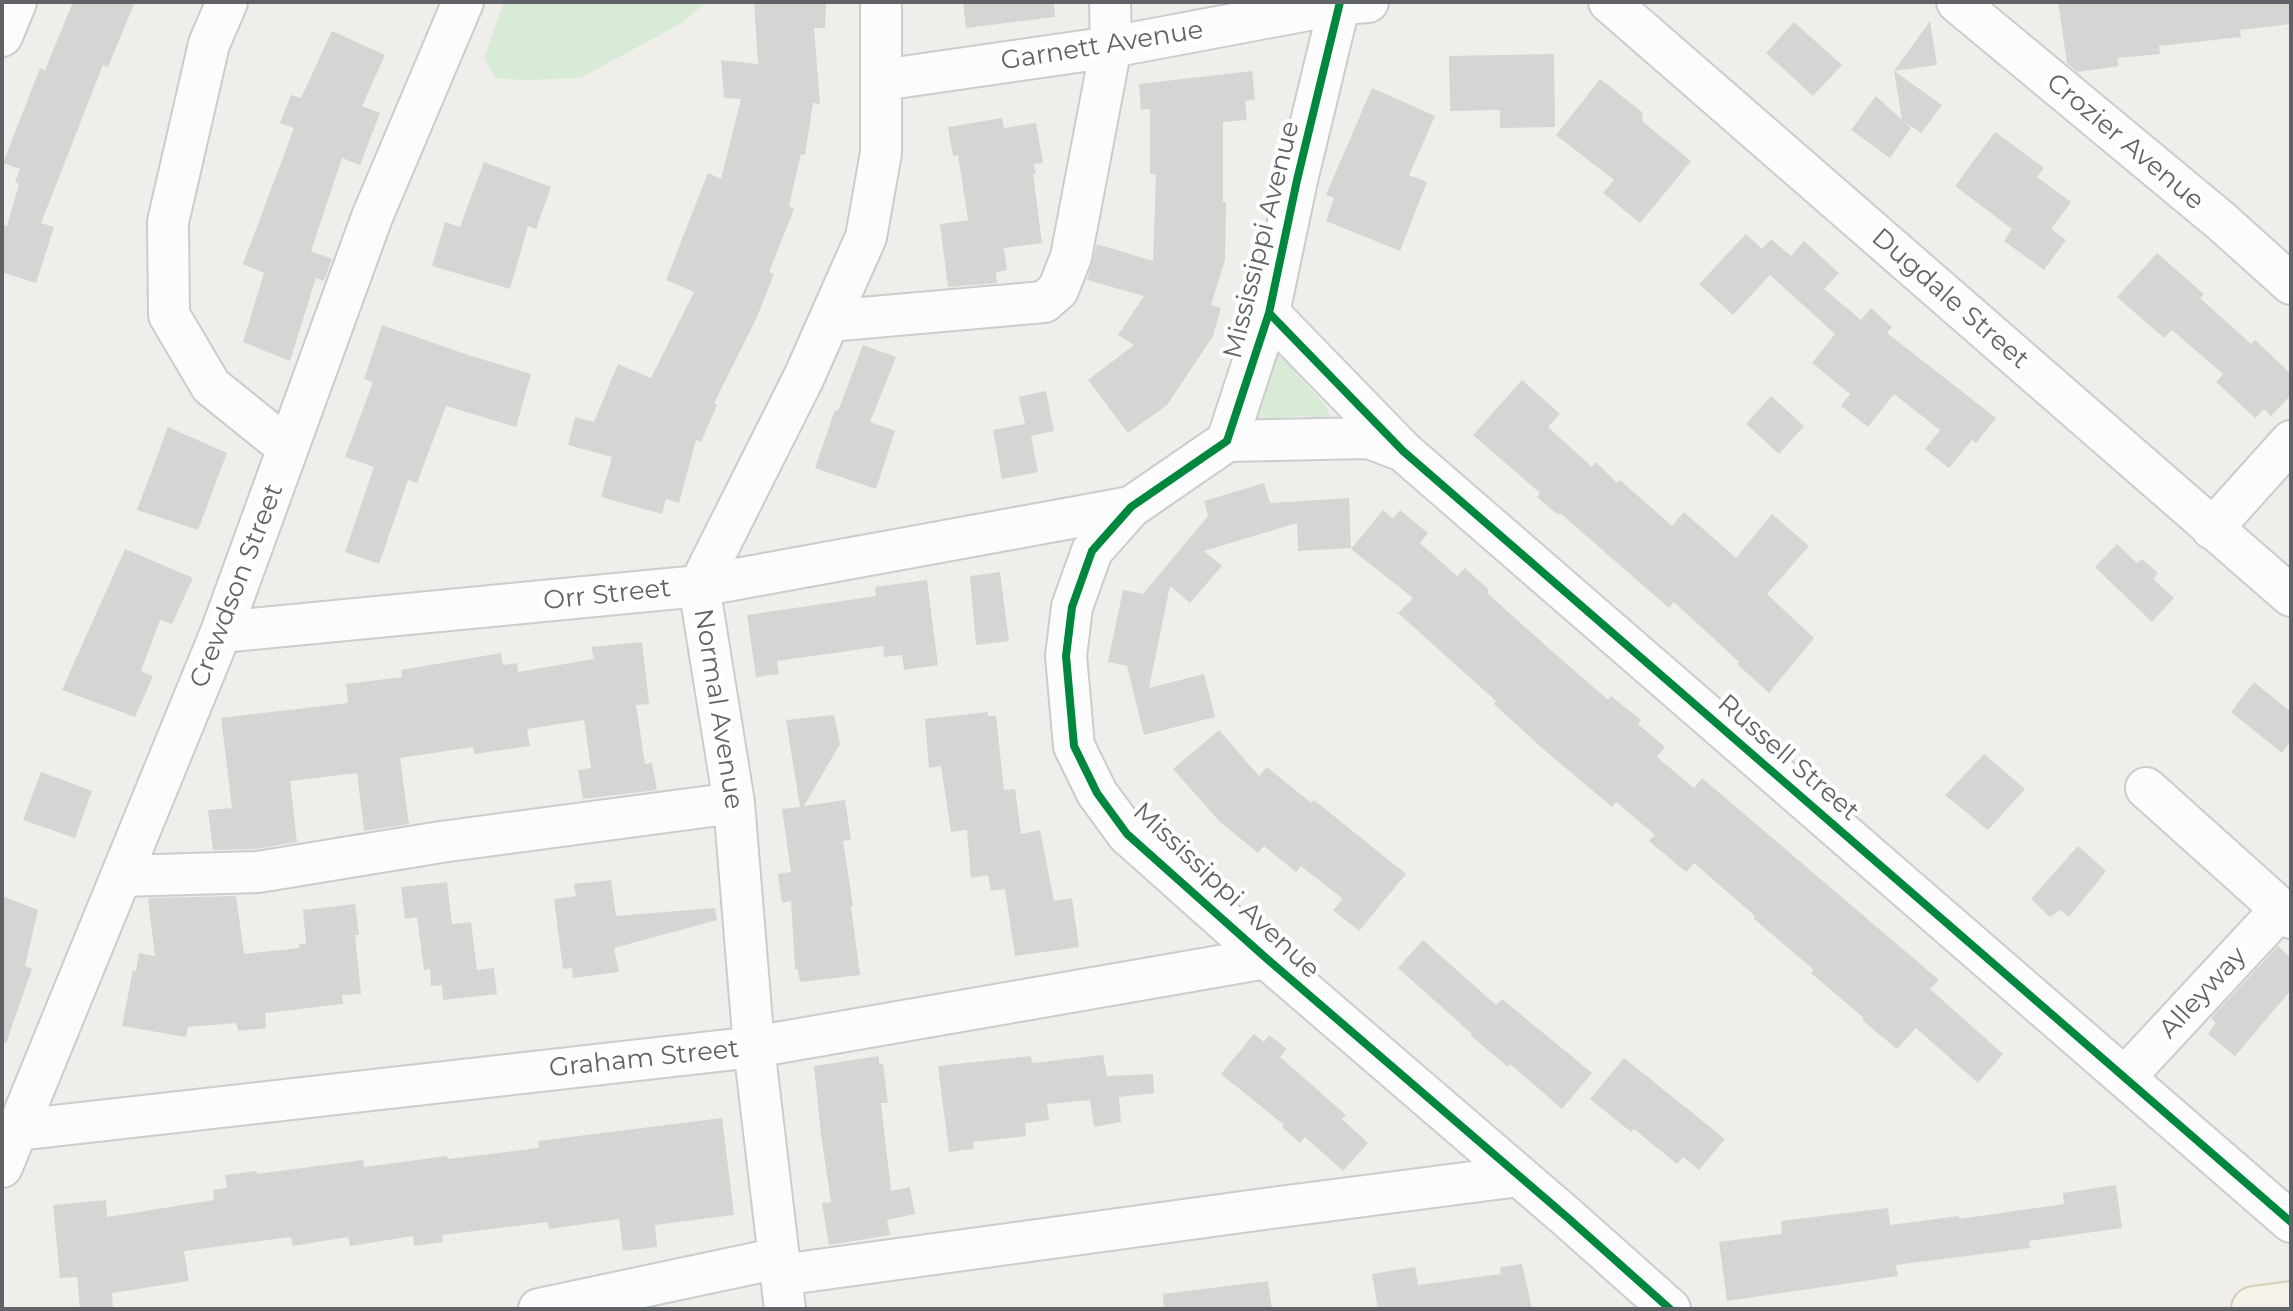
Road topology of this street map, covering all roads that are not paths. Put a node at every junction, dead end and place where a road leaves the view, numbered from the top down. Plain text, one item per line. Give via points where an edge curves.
1 (16, 2) edge
2 (227, 2) edge
3 (463, 2) edge
4 (881, 2) edge
5 (1110, 2) edge
6 (1609, 2) edge
7 (1957, 2) edge
8 (1349, 3) edge
9 (2, 36) edge
10 (1111, 47) junction
11 (882, 80) junction
12 (2291, 284) edge
13 (1269, 313) junction
14 (829, 321) junction
15 (1227, 441) junction
16 (2291, 441) edge
17 (288, 448) junction
18 (1403, 451) junction
19 (1131, 507) junction
20 (2212, 529) junction
21 (699, 586) junction
22 (2291, 596) edge
23 (221, 632) junction
24 (2146, 788) dead end
25 (734, 803) junction
26 (122, 876) junction
27 (2286, 913) edge
28 (1266, 958) junction
29 (754, 1047) junction
30 (2125, 1077) junction
31 (18, 1130) junction
32 (2, 1167) edge
33 (1519, 1176) junction
34 (2291, 1222) edge
35 (781, 1281) edge
36 (2291, 1304) edge
37 (539, 1309) edge
38 (1670, 1309) edge
39 (2254, 1309) edge

1 - 9 street
2 - 17 street via 209,44 168,222 169,315 211,386
3 - 17 street, Crewdson Street via 372,217
4 - 11 street, Normal Avenue
5 - 10 street
6 - 20 street, Dugdale Street
7 - 12 street, Crozier Avenue
8 - 10 street, Garnett Avenue
8 - 13 street, Mississippi Avenue via 1297,180
10 - 11 street, Garnett Avenue
10 - 14 street via 1071,257 1058,290 1044,302
11 - 14 street, Normal Avenue via 881,153 866,237
13 - 15 street, Mississippi Avenue
13 - 18 street, Russell Street
14 - 21 street, Normal Avenue
15 - 18 street via 1369,438
15 - 19 street, Mississippi Avenue
16 - 20 street
17 - 23 street, Crewdson Street
18 - 30 street, Russell Street
19 - 21 street, Orr Street
19 - 28 street, Mississippi Avenue via 1092,551 1072,607 1066,656 1074,746 1097,793 1127,834
20 - 22 street, Dugdale Street
21 - 23 street, Orr Street
21 - 25 street, Normal Avenue
23 - 26 street, Crewdson Street
24 - 27 street, Alleyway
25 - 26 street via 258,872
25 - 29 street, Normal Avenue
26 - 31 street, Crewdson Street
27 - 30 street, Alleyway
28 - 29 street, Graham Street
28 - 33 street, Mississippi Avenue
29 - 31 street, Graham Street
29 - 35 street, Normal Avenue
30 - 34 street, Russell Street
31 - 32 street, Crewdson Street
33 - 35 street
33 - 38 street, Mississippi Avenue
35 - 37 street
36 - 39 main road

